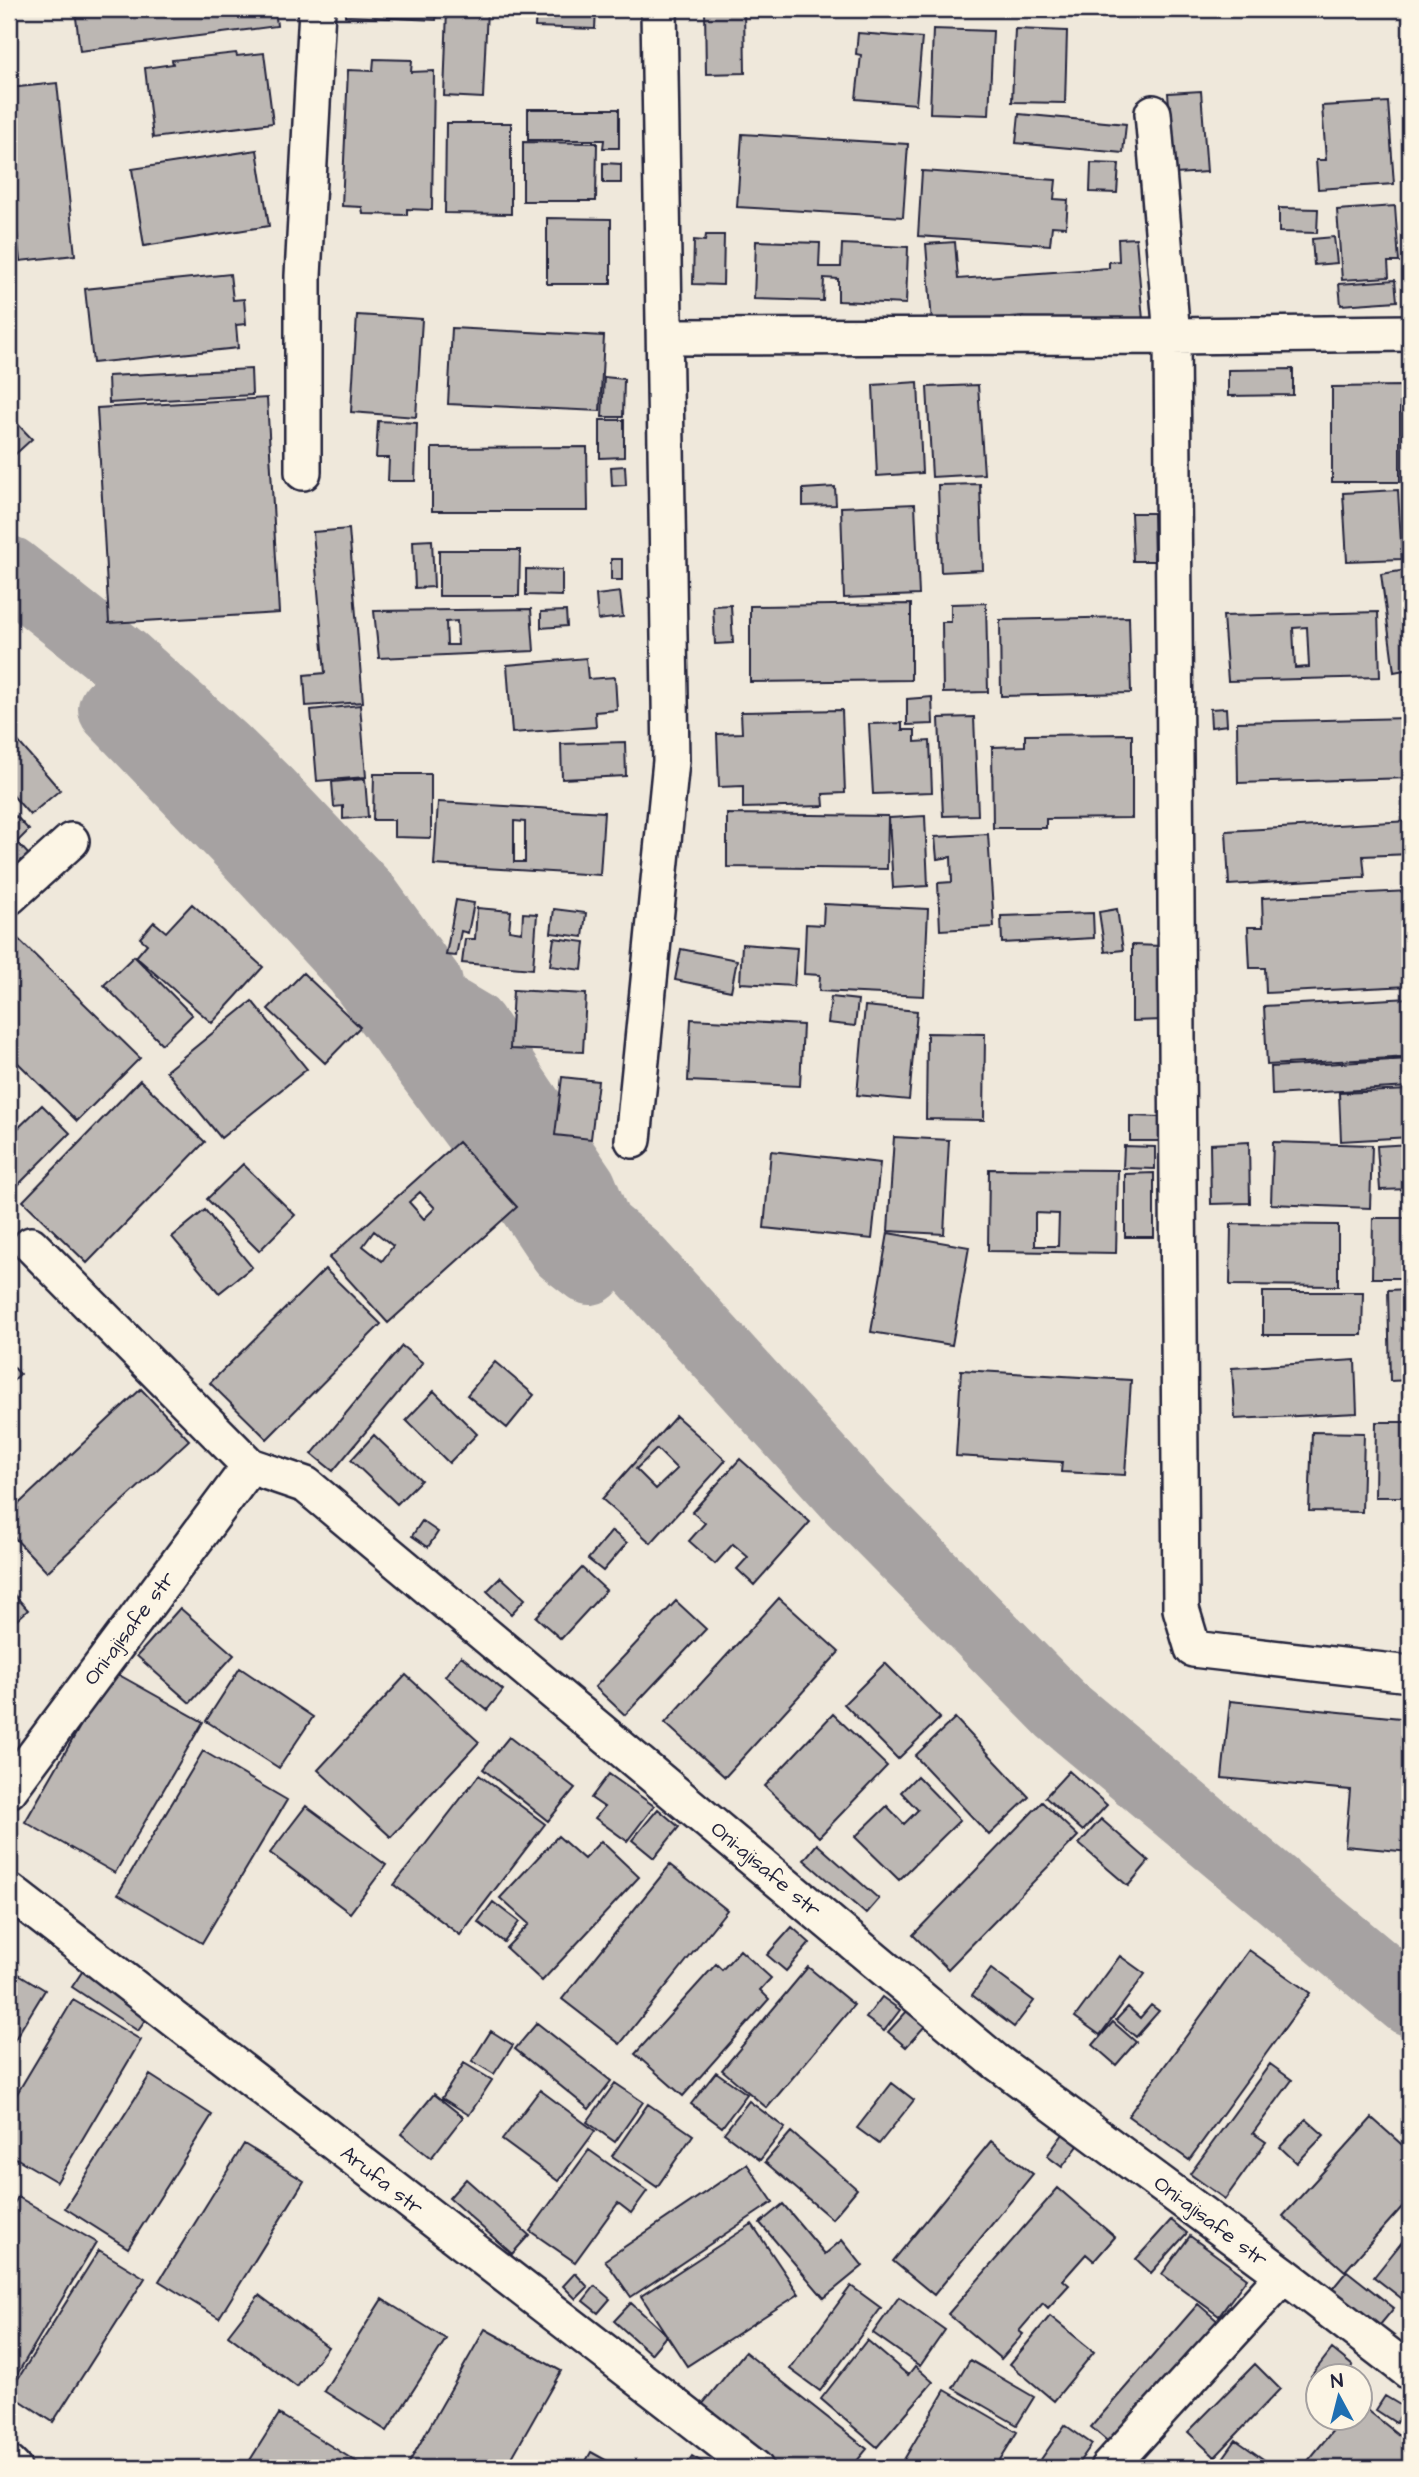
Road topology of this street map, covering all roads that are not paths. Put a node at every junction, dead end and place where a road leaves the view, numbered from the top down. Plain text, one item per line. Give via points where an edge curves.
1 (317, 9) edge
2 (659, 9) edge
3 (1153, 113) dead end
4 (1410, 333) edge
5 (1172, 336) junction
6 (665, 337) junction
7 (303, 471) dead end
8 (71, 841) dead end
9 (9, 897) edge
10 (633, 1140) dead end
11 (31, 1245) dead end
12 (250, 1466) junction
13 (1410, 1674) edge
14 (9, 1790) edge
15 (9, 1891) edge
16 (1284, 2275) junction
17 (1410, 2372) edge
18 (9, 2464) edge
19 (13, 2468) edge
20 (755, 2468) edge
21 (1108, 2468) edge

1 - 7 street via 303,276
2 - 6 street
3 - 5 street
4 - 5 street
5 - 6 street
5 - 13 street via 1181,1609 1193,1650
6 - 10 street via 671,761
8 - 9 street
11 - 12 street, Oni-ajisafe str
12 - 14 street, Oni-ajisafe str
12 - 16 street, Oni-ajisafe str via 306,1485 995,2060
15 - 20 street, Arufa str
16 - 17 street, Oni-ajisafe str
16 - 21 street, Oni-ajisafe str
18 - 19 street

